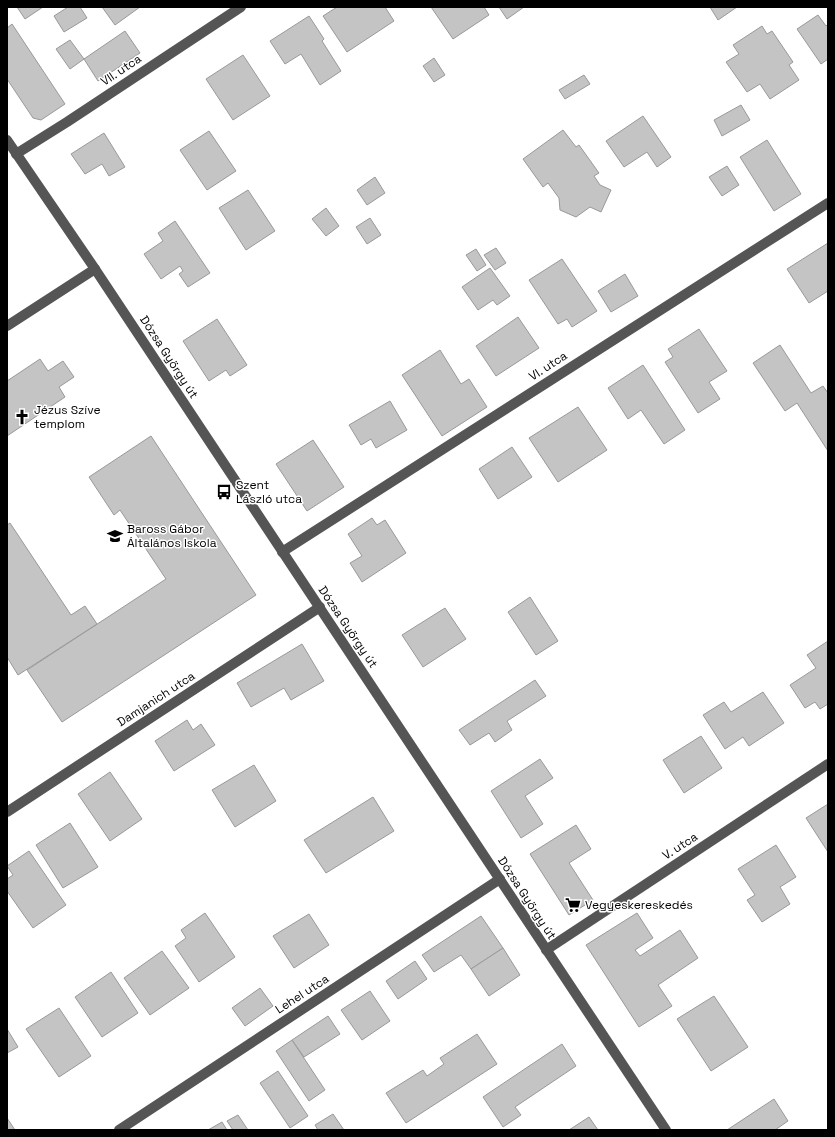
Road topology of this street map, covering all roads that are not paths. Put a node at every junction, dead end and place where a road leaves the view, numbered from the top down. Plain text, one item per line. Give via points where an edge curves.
1 (241, 7) edge
2 (7, 140) edge
3 (16, 154) junction
4 (828, 203) edge
5 (95, 269) junction
6 (7, 326) edge
7 (282, 552) junction
8 (320, 607) junction
9 (828, 764) edge
10 (7, 812) edge
11 (500, 879) junction
12 (546, 950) junction
13 (118, 1130) edge
14 (666, 1130) edge

1 - 3 street, VII. utca
2 - 3 street, Dózsa György út
3 - 5 street, Dózsa György út
4 - 7 street, VI. utca
5 - 6 street
5 - 7 street, Dózsa György út
7 - 8 street, Dózsa György út
8 - 10 street, Damjanich utca
8 - 11 street, Dózsa György út
9 - 12 street, V. utca
11 - 12 street, Dózsa György út
11 - 13 street, Lehel utca
12 - 14 street, Dózsa György út

